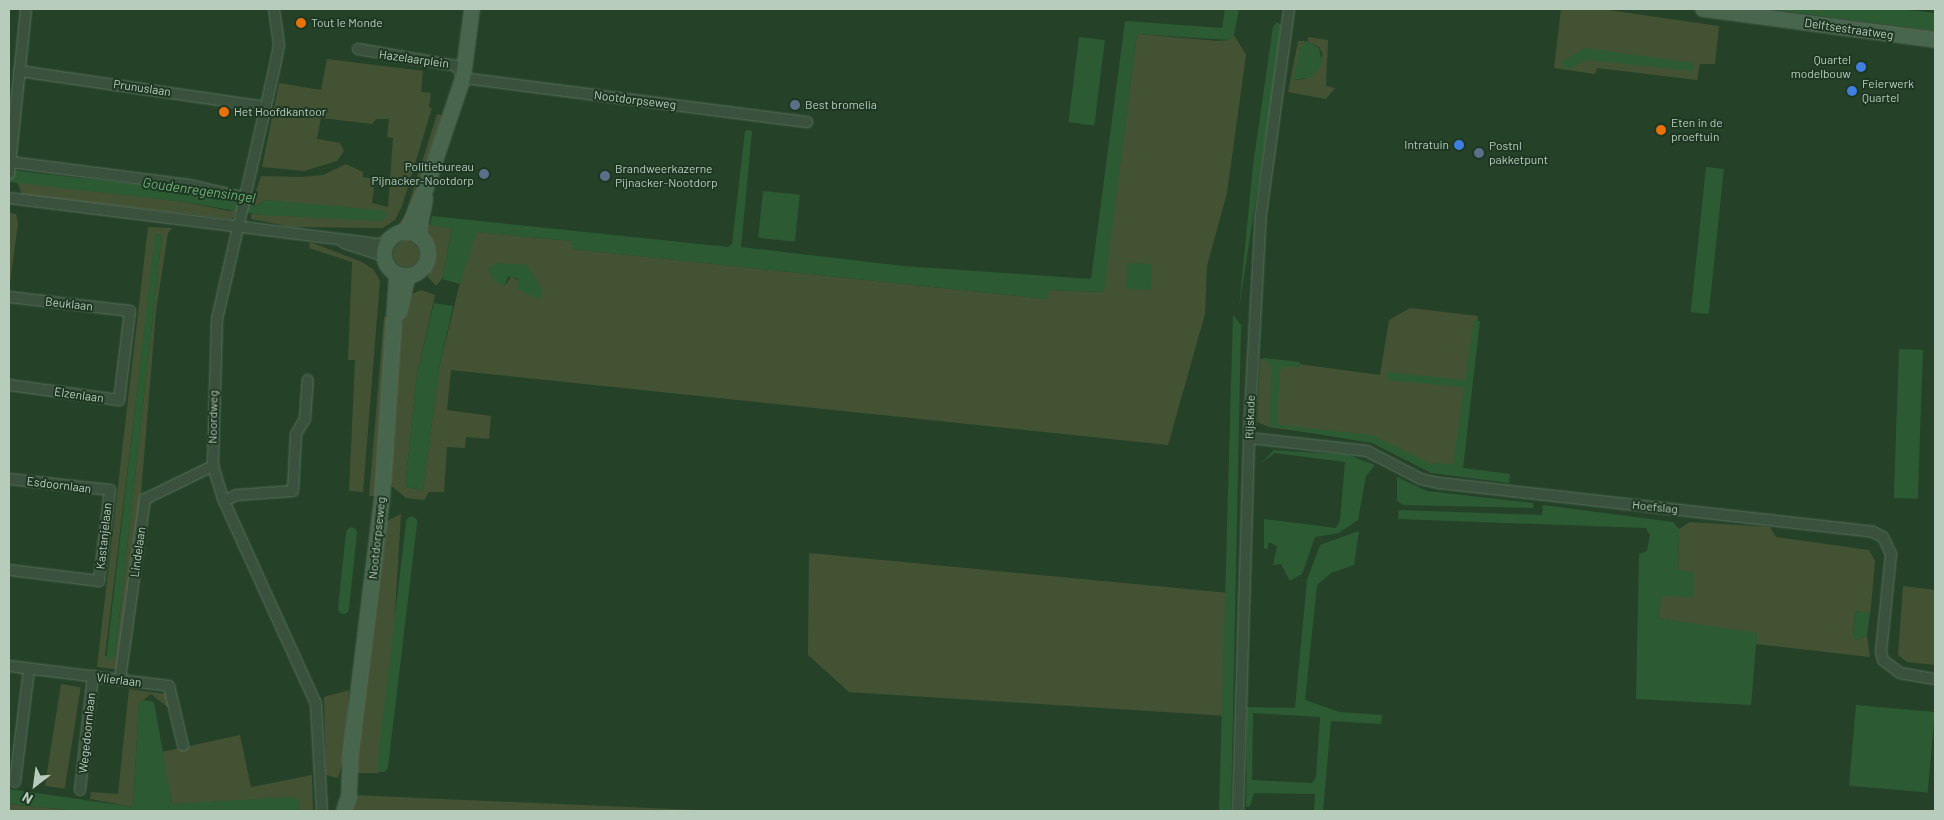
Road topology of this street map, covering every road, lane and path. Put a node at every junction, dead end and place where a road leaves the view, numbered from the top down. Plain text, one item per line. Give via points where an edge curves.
1 (26, 9) edge
2 (274, 9) edge
3 (472, 9) edge
4 (1289, 9) edge
5 (1297, 9) edge
6 (1703, 9) edge
7 (1290, 25) junction
8 (1935, 40) edge
9 (358, 49) dead end
10 (19, 71) junction
11 (460, 72) junction
12 (265, 107) junction
13 (807, 122) dead end
14 (10, 165) edge
15 (9, 174) edge
16 (9, 198) edge
17 (245, 204) junction
18 (240, 226) junction
19 (412, 234) junction
20 (385, 250) junction
21 (403, 275) junction
22 (9, 297) edge
23 (130, 311) joint
24 (308, 380) dead end
25 (9, 385) edge
26 (1249, 438) junction
27 (213, 466) junction
28 (9, 479) edge
29 (110, 490) joint
30 (224, 501) junction
31 (9, 570) edge
32 (9, 666) edge
33 (29, 669) junction
34 (93, 676) junction
35 (1935, 679) edge
36 (120, 680) junction
37 (183, 745) dead end
38 (15, 782) dead end
39 (80, 790) dead end
40 (322, 811) edge
41 (342, 811) edge
42 (1238, 811) edge

1 - 10 street
2 - 12 street, Noordweg via 279,45
3 - 11 main road
4 - 7 street, Rijskade
5 - 7 street, Rijskade
6 - 8 main road, Delftsestraatweg
7 - 26 street, Rijskade via 1261,214
9 - 11 street, Hazelaarplein
10 - 12 street, Prunuslaan
10 - 14 street
11 - 13 street, Nootdorpseweg
11 - 19 main road
12 - 17 street, Noordweg
14 - 15 street
14 - 17 street via 190,185
16 - 18 street
17 - 18 street, Noordweg
18 - 20 street via 329,238
18 - 27 street, Noordweg via 217,319
19 - 20 main road via 393,237
19 - 21 main road via 426,246 426,260 418,272
20 - 21 main road via 387,265
21 - 41 main road, Nootdorpseweg via 384,425 382,500 350,759 341,789
22 - 23 street, Beuklaan
23 - 25 street, Elzenlaan via 120,400
24 - 30 street via 305,419 296,434 293,491 237,495
26 - 35 street, Hoefslag via 1367,451 1421,479 1439,483 1873,532 1882,537 1891,554 1883,660 1900,673
26 - 42 street, Rijskade
27 - 30 street, Noordweg
27 - 36 street, Lindelaan via 145,498
28 - 29 street, Esdoornlaan
29 - 31 street, Kastanjelaan via 99,581
30 - 40 street, Noordweg via 316,704
32 - 33 street, Vlierlaan
33 - 34 street, Vlierlaan
33 - 38 street
34 - 36 street, Vlierlaan
34 - 39 street, Wegedoornlaan
36 - 37 street, Vlierlaan via 170,686

